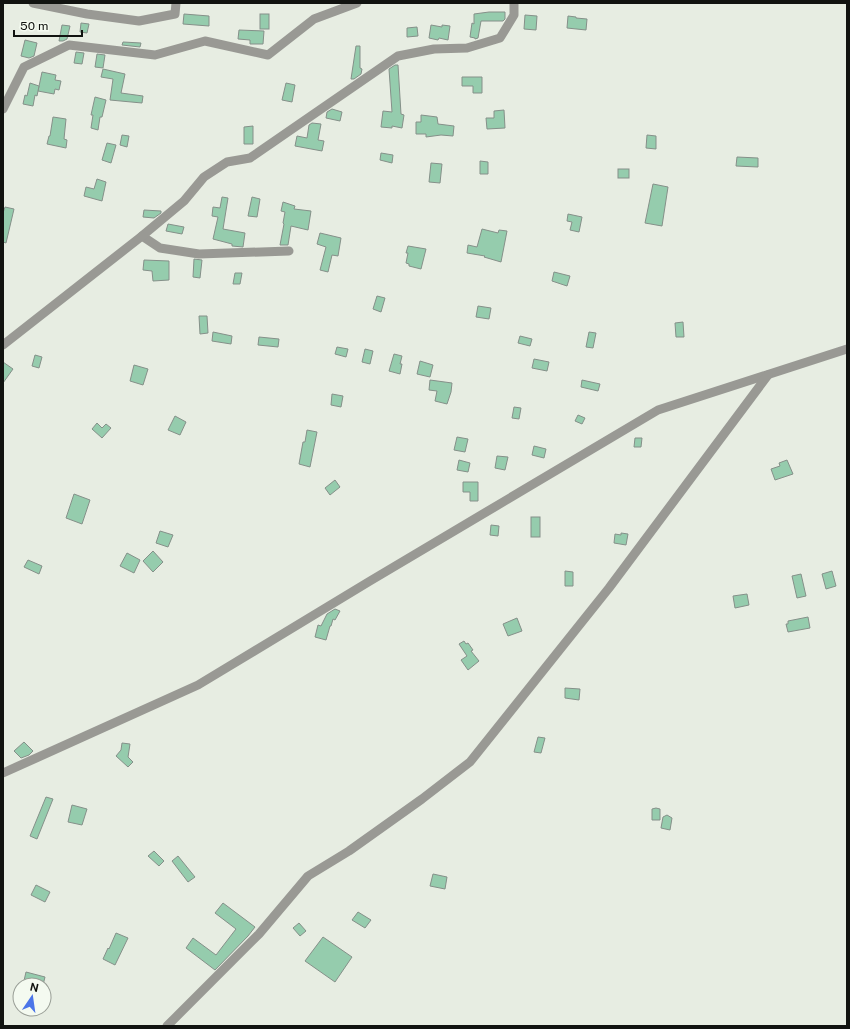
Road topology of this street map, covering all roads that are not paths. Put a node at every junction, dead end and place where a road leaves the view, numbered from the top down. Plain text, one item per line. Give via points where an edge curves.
1 (33, 3) edge
2 (176, 3) edge
3 (357, 3) edge
4 (514, 3) edge
5 (3, 108) edge
6 (142, 236) junction
7 (289, 251) dead end
8 (3, 345) edge
9 (847, 349) edge
10 (768, 375) junction
11 (3, 773) edge
12 (167, 1026) edge

1 - 2 street via 139,21 175,14
3 - 5 street via 314,19 268,55 205,41 155,56 69,45 24,67
4 - 6 street via 514,15 500,38 467,48 434,49 398,56 250,158 227,162 204,178 184,200
6 - 7 street via 160,248 199,254
6 - 8 street
9 - 10 street
10 - 11 street via 658,410 198,685
10 - 12 street via 609,588 470,762 422,800 308,876 259,934

